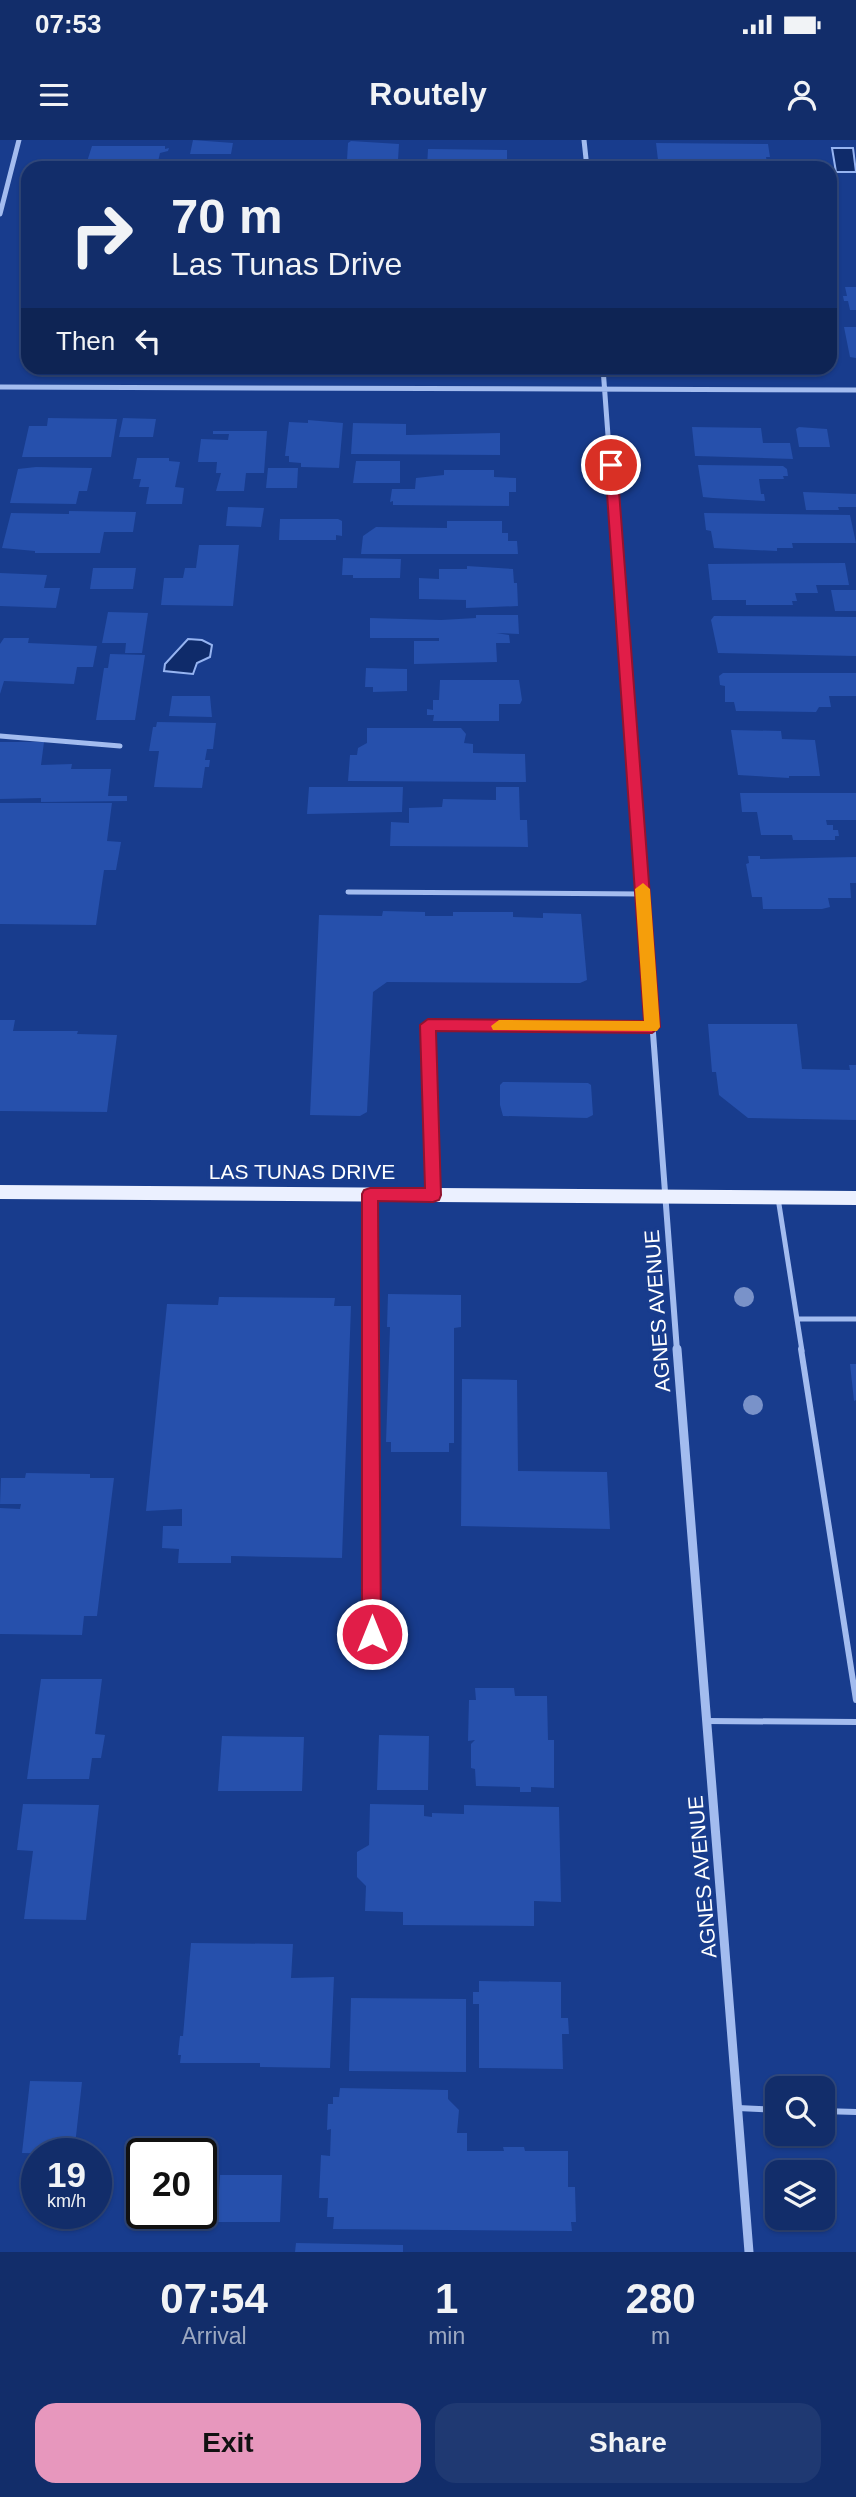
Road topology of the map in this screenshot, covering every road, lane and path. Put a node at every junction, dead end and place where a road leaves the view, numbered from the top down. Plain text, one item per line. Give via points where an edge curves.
1 (19, 140) edge
2 (584, 140) edge
3 (586, 161) edge
4 (0, 214) edge
5 (604, 375) edge
6 (0, 387) edge
7 (605, 388) junction
8 (856, 390) edge
9 (0, 736) edge
10 (120, 746) dead end
11 (348, 892) dead end
12 (643, 894) junction
13 (652, 1027) junction
14 (0, 1192) edge
15 (370, 1194) junction
16 (433, 1195) junction
17 (666, 1196) junction
18 (778, 1198) junction
19 (856, 1198) edge
20 (797, 1319) junction
21 (856, 1319) edge
22 (372, 1634) dead end
23 (854, 1677) edge
24 (856, 1700) edge
25 (707, 1721) junction
26 (856, 1722) edge
27 (738, 2108) junction
28 (765, 2109) edge
29 (835, 2111) edge
30 (856, 2112) edge
31 (750, 2252) edge

1 - 4 street
2 - 3 street
5 - 7 street, AGNES AVENUE
6 - 7 street
7 - 8 street
7 - 12 street, AGNES AVENUE
9 - 10 lane
11 - 12 lane
12 - 13 street, AGNES AVENUE
13 - 16 lane via 428,1025
13 - 17 street, AGNES AVENUE
14 - 15 main road, LAS TUNAS DRIVE
15 - 16 main road, LAS TUNAS DRIVE
15 - 22 lane
16 - 17 main road, LAS TUNAS DRIVE
17 - 18 main road, LAS TUNAS DRIVE
17 - 25 street, AGNES AVENUE
18 - 19 main road, LAS TUNAS DRIVE
18 - 20 lane
20 - 21 lane
20 - 23 lane
23 - 24 lane
25 - 26 lane
25 - 27 street, AGNES AVENUE
27 - 28 lane
27 - 31 street, AGNES AVENUE
29 - 30 lane

